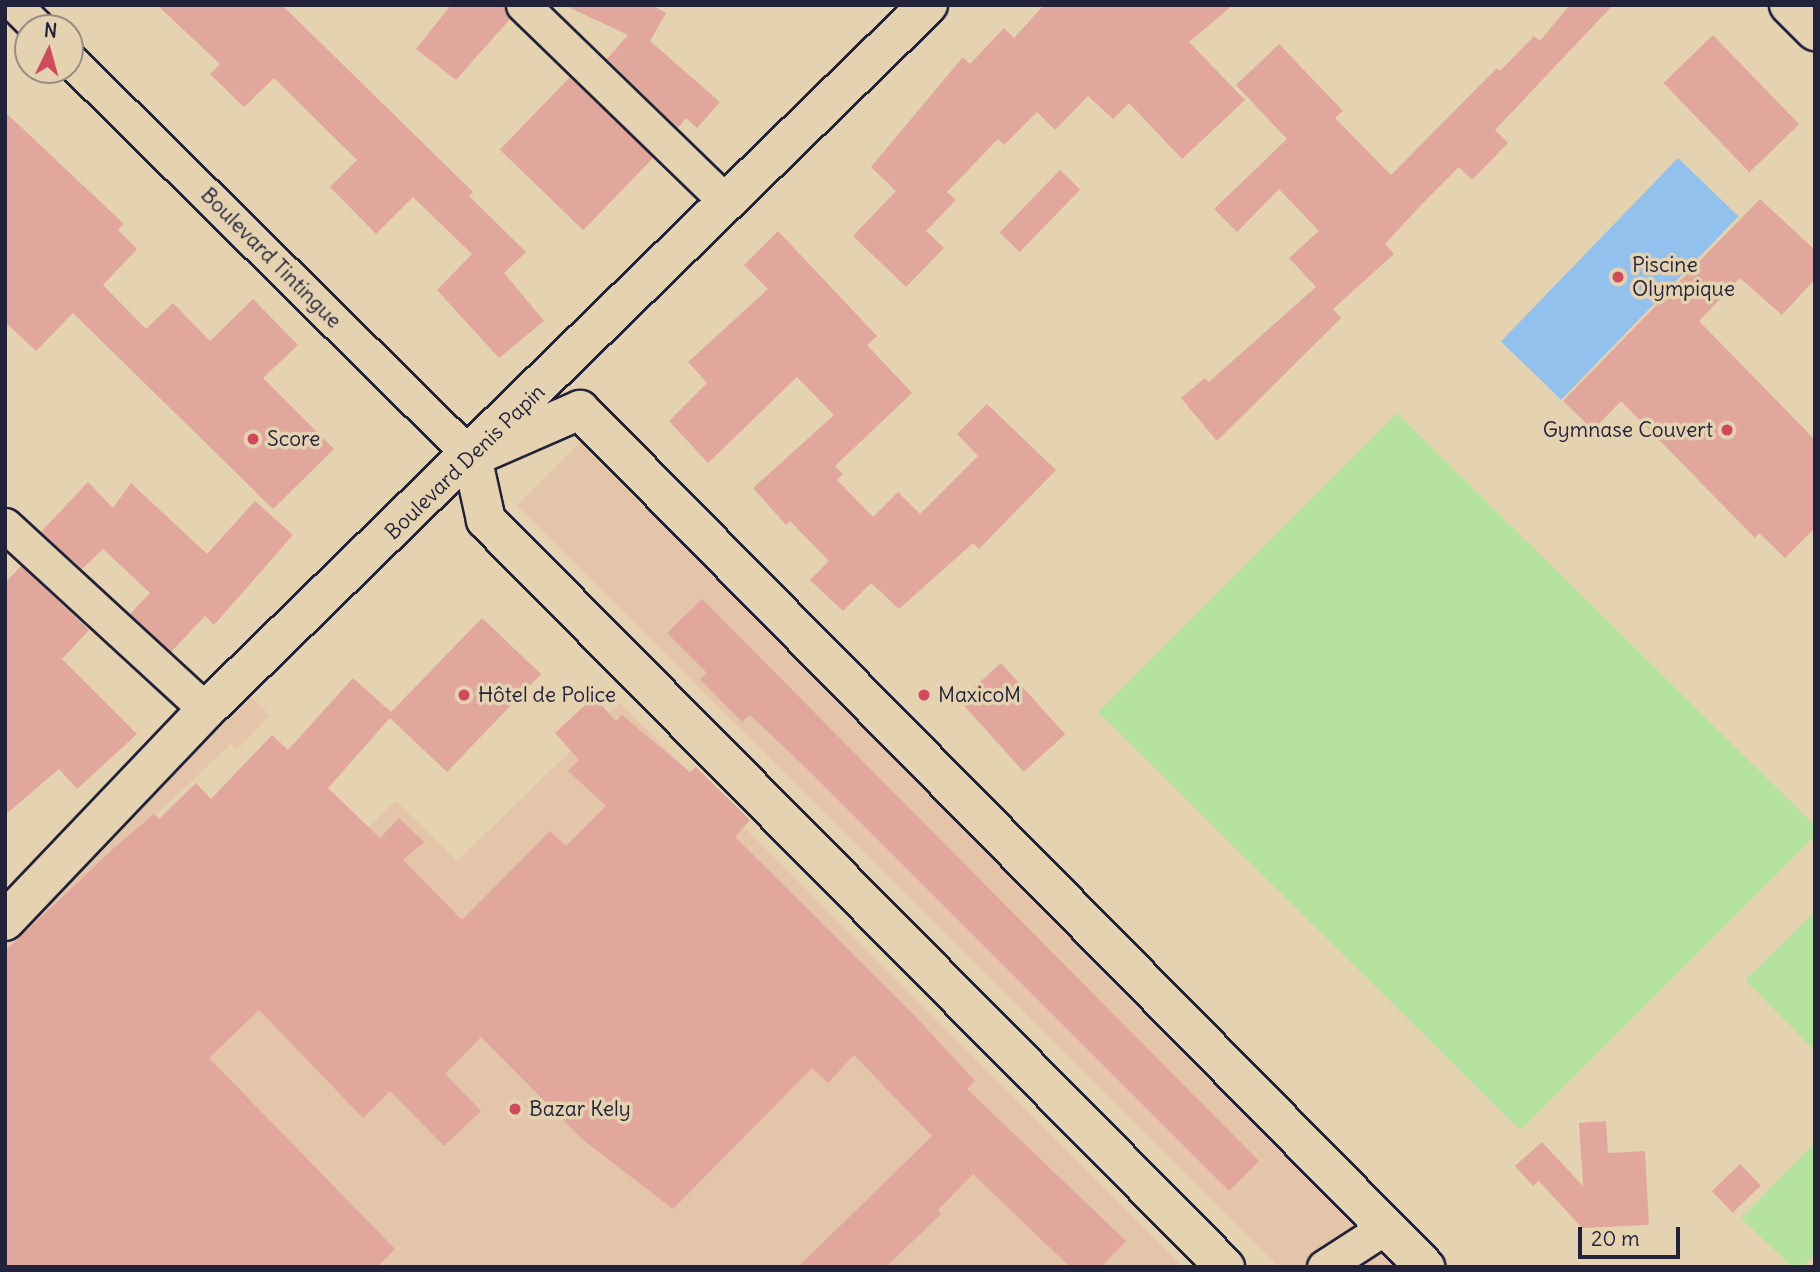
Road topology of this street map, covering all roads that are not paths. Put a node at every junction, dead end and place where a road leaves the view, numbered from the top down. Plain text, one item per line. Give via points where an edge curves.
1 (523, 5) edge
2 (1789, 5) edge
3 (922, 7) edge
4 (1815, 31) edge
5 (84, 74) edge
6 (727, 203) junction
7 (472, 457) junction
8 (5, 525) edge
9 (206, 710) junction
10 (10, 908) edge
11 (1386, 1227) junction
12 (1226, 1267) edge
13 (1324, 1267) edge
14 (1425, 1267) edge

1 - 6 street
2 - 4 street
3 - 6 street, Boulevard Denis Papin
5 - 7 street, Boulevard Tintingue
6 - 7 street, Boulevard Denis Papin
7 - 9 street, Boulevard Denis Papin
7 - 11 street via 580,410
7 - 12 street via 486,520
8 - 9 street
9 - 10 street, Boulevard Denis Papin
11 - 13 street
11 - 14 street

